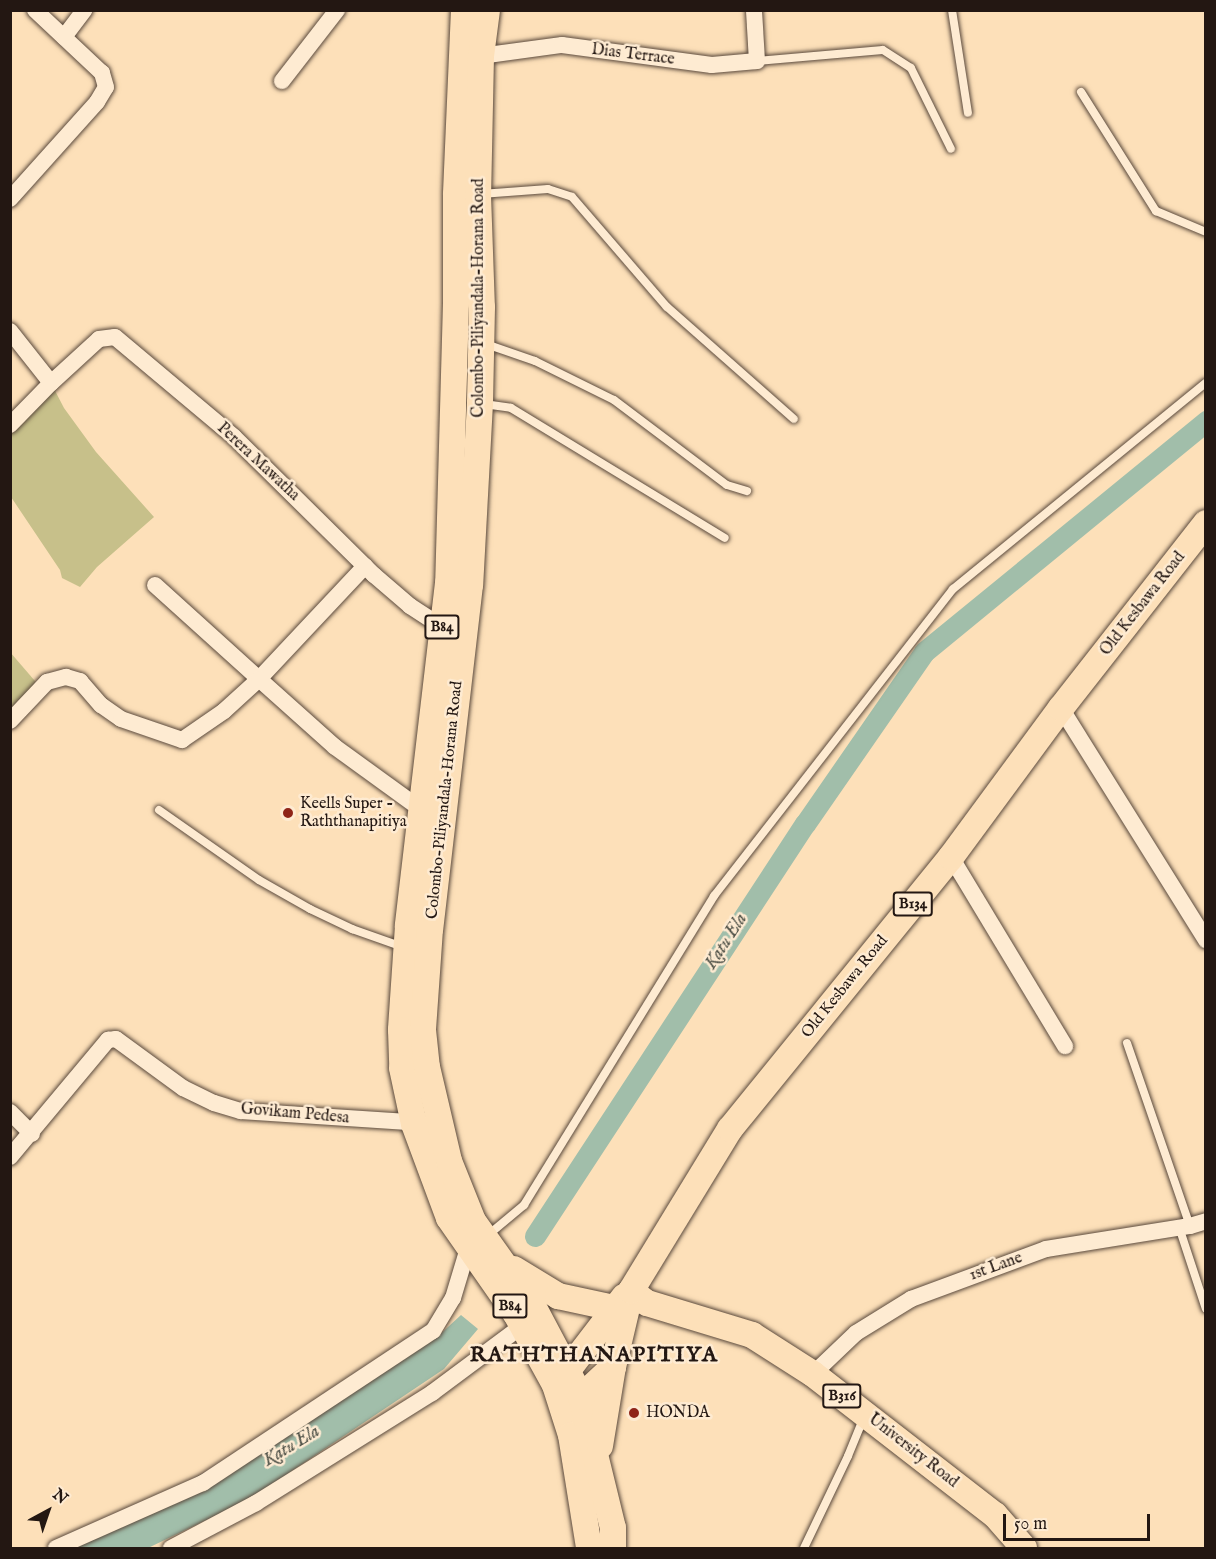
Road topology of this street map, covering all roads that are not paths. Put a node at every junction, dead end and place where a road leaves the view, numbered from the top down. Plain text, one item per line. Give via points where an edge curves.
1 (35, 10) edge
2 (84, 10) edge
3 (337, 10) edge
4 (464, 10) edge
5 (487, 10) edge
6 (754, 10) edge
7 (952, 10) edge
8 (64, 37) junction
9 (470, 57) junction
10 (757, 61) junction
11 (282, 81) dead end
12 (1081, 92) dead end
13 (968, 113) dead end
14 (951, 149) dead end
15 (478, 195) junction
16 (10, 199) edge
17 (1206, 232) edge
18 (10, 331) edge
19 (480, 342) junction
20 (51, 383) junction
21 (1206, 383) edge
22 (480, 403) junction
23 (794, 419) dead end
24 (10, 425) edge
25 (747, 491) dead end
26 (1206, 523) edge
27 (725, 537) dead end
28 (365, 566) junction
29 (155, 585) dead end
30 (453, 629) junction
31 (259, 679) junction
32 (1061, 708) junction
33 (10, 721) edge
34 (159, 810) dead end
35 (422, 810) junction
36 (951, 857) junction
37 (1206, 940) edge
38 (407, 948) junction
39 (1127, 1043) dead end
40 (1065, 1046) dead end
41 (10, 1112) edge
42 (439, 1120) junction
43 (414, 1124) junction
44 (32, 1134) junction
45 (10, 1157) edge
46 (1192, 1225) edge
47 (476, 1243) junction
48 (501, 1261) junction
49 (623, 1300) junction
50 (1206, 1309) edge
51 (522, 1326) junction
52 (613, 1367) junction
53 (568, 1370) junction
54 (813, 1374) junction
55 (581, 1397) junction
56 (865, 1414) junction
57 (598, 1459) junction
58 (56, 1548) edge
59 (171, 1548) edge
60 (589, 1548) edge
61 (613, 1548) edge
62 (804, 1548) edge
63 (1024, 1548) edge

1 - 8 street
2 - 8 street
3 - 11 street
4 - 9 main road, Colombo-Piliyandala-Horana Road / B84
5 - 9 main road, Colombo-Piliyandala-Horana Road / B84
6 - 10 street
7 - 13 lane
8 - 16 street via 102,73 106,87
9 - 10 street, Dias Terrace via 562,45 712,65
9 - 15 main road, Colombo-Piliyandala-Horana Road / B84
9 - 30 main road, Colombo-Piliyandala-Horana Road / B84 via 448,583
10 - 14 lane via 884,50 911,68
12 - 17 lane via 1156,211
15 - 19 main road, Colombo-Piliyandala-Horana Road / B84
15 - 23 lane via 548,189 572,197 667,307
18 - 20 street
19 - 22 main road, Colombo-Piliyandala-Horana Road / B84
19 - 25 lane via 535,362 614,400 727,485
20 - 24 street, Perera Mawatha
20 - 28 street, Perera Mawatha via 99,339 115,337 234,436
21 - 47 lane via 953,589 714,896 524,1205
22 - 27 lane via 511,408
22 - 30 main road, Colombo-Piliyandala-Horana Road / B84 via 470,585
26 - 32 main road, Old Kesbawa Road / B134
28 - 30 street, Perera Mawatha via 410,606
28 - 31 street
29 - 31 street
30 - 35 main road, Colombo-Piliyandala-Horana Road / B84
30 - 42 main road, Colombo-Piliyandala-Horana Road / B84 via 423,1030
31 - 33 street via 224,711 182,740 122,719 101,705 80,681 66,677 47,682
31 - 35 street via 335,747
32 - 36 main road, Old Kesbawa Road / B134
32 - 37 street
34 - 38 lane via 259,880 310,909
35 - 38 main road, Colombo-Piliyandala-Horana Road / B84
36 - 40 street
36 - 49 main road, Old Kesbawa Road / B134 via 730,1129
38 - 43 main road, Colombo-Piliyandala-Horana Road / B84 via 402,1059
39 - 46 lane
41 - 44 street
42 - 43 street, Govikam Pedesa
42 - 47 main road, Colombo-Piliyandala-Horana Road / B84 via 449,1161 473,1221
43 - 44 street, Govikam Pedesa via 232,1109 183,1088 116,1039 108,1040
43 - 47 main road, Colombo-Piliyandala-Horana Road / B84 via 441,1200
44 - 45 street, Govikam Pedesa
46 - 50 lane
46 - 54 street, 1st Lane via 1046,1249 911,1299 856,1333
47 - 48 main road, Colombo-Piliyandala-Horana Road / B84
47 - 51 main road, Colombo-Piliyandala-Horana Road / B84
47 - 58 street via 453,1298 433,1331 203,1483
48 - 49 main road, University Road via 558,1296
48 - 53 main road, Colombo-Piliyandala-Horana Road / B84 via 532,1304
49 - 52 main road, Old Kesbawa Road / B134
49 - 53 main road, Old Kesbawa Road / B134
49 - 54 main road, University Road / B316 via 647,1303 752,1335
51 - 59 street via 432,1393 256,1503
51 - 60 main road, Colombo-Piliyandala-Horana Road / B84 via 555,1385 571,1435
52 - 55 main road
52 - 57 main road, Old Kesbawa Road
53 - 55 main road, Colombo-Piliyandala-Horana Road / B84
54 - 56 main road, University Road / B316
55 - 57 main road, Colombo-Piliyandala-Horana Road / B84
56 - 62 lane
56 - 63 main road, University Road / B316 via 995,1515
57 - 61 main road, Colombo-Piliyandala-Horana Road / B84 via 613,1528

